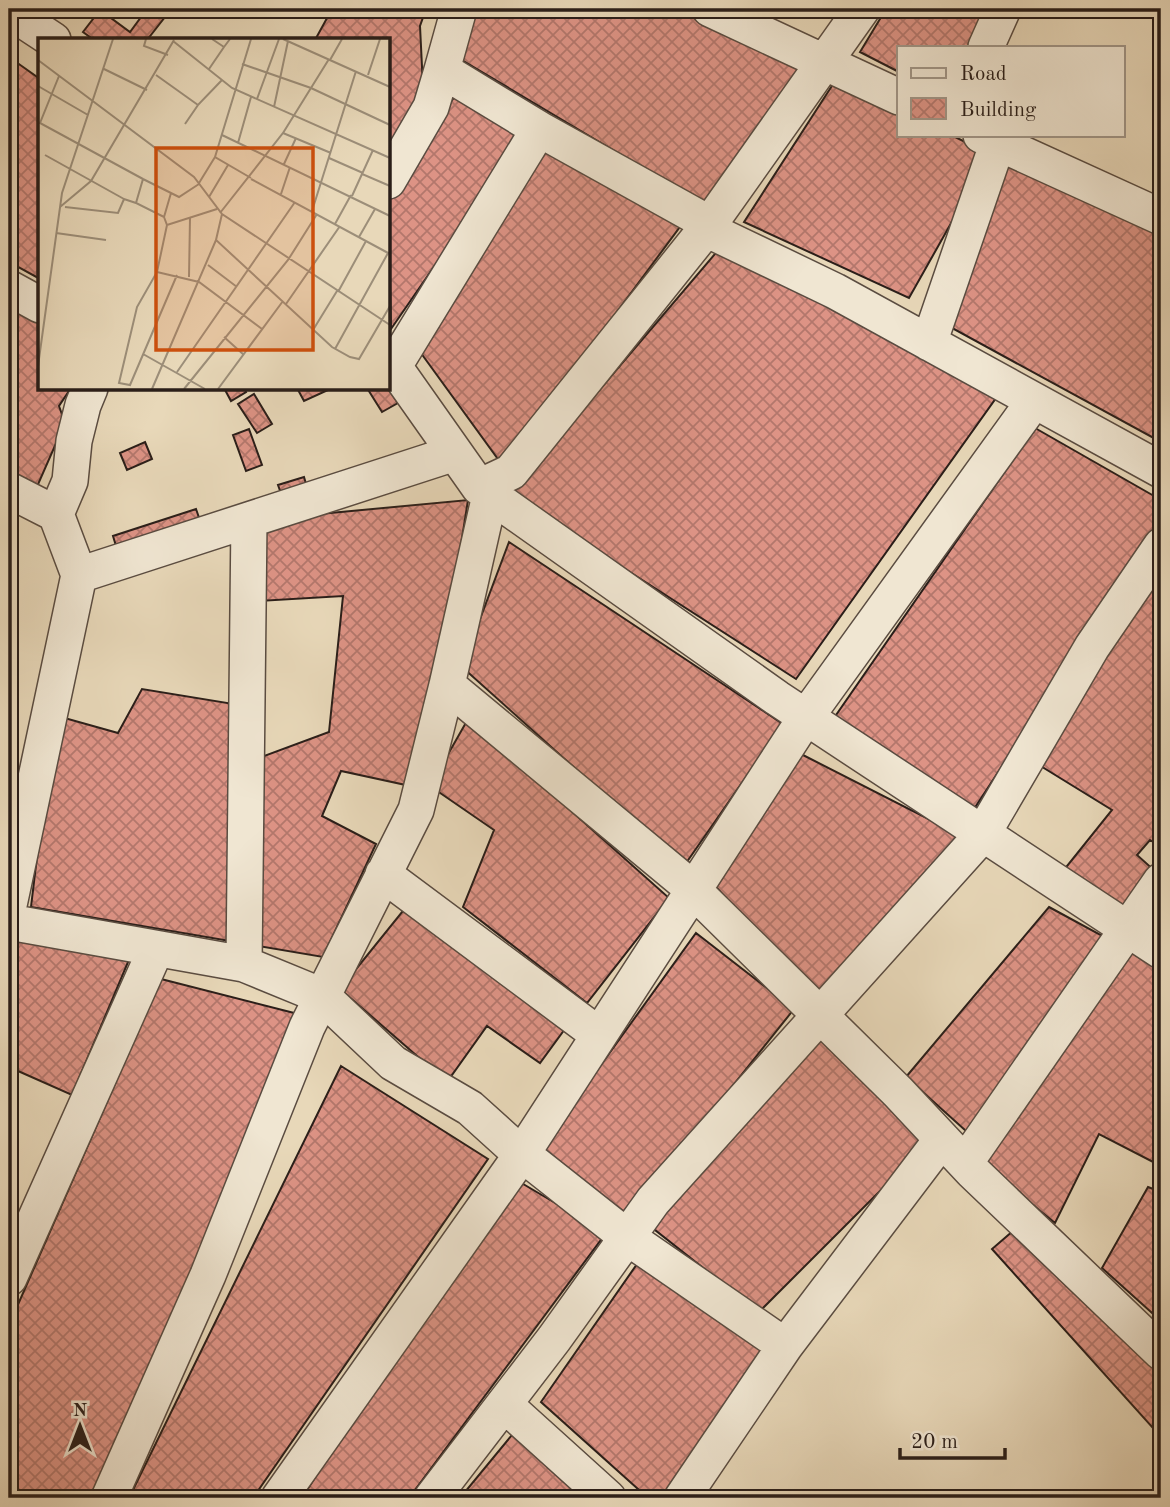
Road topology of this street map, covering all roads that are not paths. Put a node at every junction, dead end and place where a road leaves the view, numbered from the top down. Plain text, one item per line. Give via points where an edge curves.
1 (459, 9) edge
2 (710, 9) edge
3 (862, 9) edge
4 (1003, 9) edge
5 (9, 11) edge
6 (50, 38) edge
7 (986, 46) edge
8 (826, 63) junction
9 (442, 70) junction
10 (897, 96) edge
11 (539, 129) junction
12 (990, 139) edge
13 (390, 178) edge
14 (1161, 217) edge
15 (708, 227) junction
16 (9, 288) edge
17 (38, 304) edge
18 (929, 343) junction
19 (391, 362) edge
20 (89, 390) edge
21 (1034, 401) junction
22 (454, 453) junction
23 (1161, 470) edge
24 (9, 490) edge
25 (484, 491) junction
26 (56, 514) junction
27 (249, 520) junction
28 (1161, 546) edge
29 (79, 575) junction
30 (447, 685) junction
31 (806, 717) junction
32 (982, 835) junction
33 (383, 874) junction
34 (1161, 881) edge
35 (694, 891) junction
36 (9, 905) edge
37 (9, 922) edge
38 (1127, 931) junction
39 (156, 948) junction
40 (1161, 951) edge
41 (244, 964) junction
42 (322, 996) junction
43 (820, 1014) junction
44 (599, 1035) junction
45 (953, 1151) junction
46 (522, 1154) junction
47 (627, 1237) junction
48 (9, 1278) edge
49 (786, 1346) junction
50 (1161, 1352) edge
51 (504, 1404) junction
52 (109, 1498) edge
53 (279, 1498) edge
54 (432, 1498) edge
55 (608, 1498) edge
56 (682, 1498) edge

1 - 9 street
2 - 8 street
3 - 8 street
4 - 7 street
5 - 6 street
8 - 10 street
8 - 15 street
9 - 11 street
9 - 13 street via 431,107
11 - 15 street
11 - 19 street
12 - 14 street
12 - 18 street
15 - 18 street
15 - 25 street via 511,472
16 - 17 street
18 - 21 street
19 - 22 street
20 - 26 street via 77,429 70,481
21 - 23 street
21 - 31 street
22 - 25 street
22 - 27 street
24 - 26 street
25 - 30 street
25 - 31 street
26 - 29 street
27 - 29 street
27 - 41 street
28 - 32 street via 1092,647
29 - 36 street
30 - 33 street via 416,810
30 - 35 street
31 - 32 street
31 - 35 street
32 - 38 street
32 - 43 street
33 - 42 street
33 - 44 street
34 - 38 street
35 - 43 street
35 - 44 street
37 - 39 street
38 - 40 street
38 - 45 street
39 - 41 street
39 - 48 street
41 - 42 street
42 - 46 street via 393,1063 470,1108
42 - 52 street via 208,1275
43 - 45 street
43 - 47 street via 653,1201
44 - 46 street
45 - 49 street
45 - 50 street
46 - 47 street
46 - 53 street
47 - 49 street
47 - 51 street
49 - 56 street
51 - 54 street
51 - 55 street

